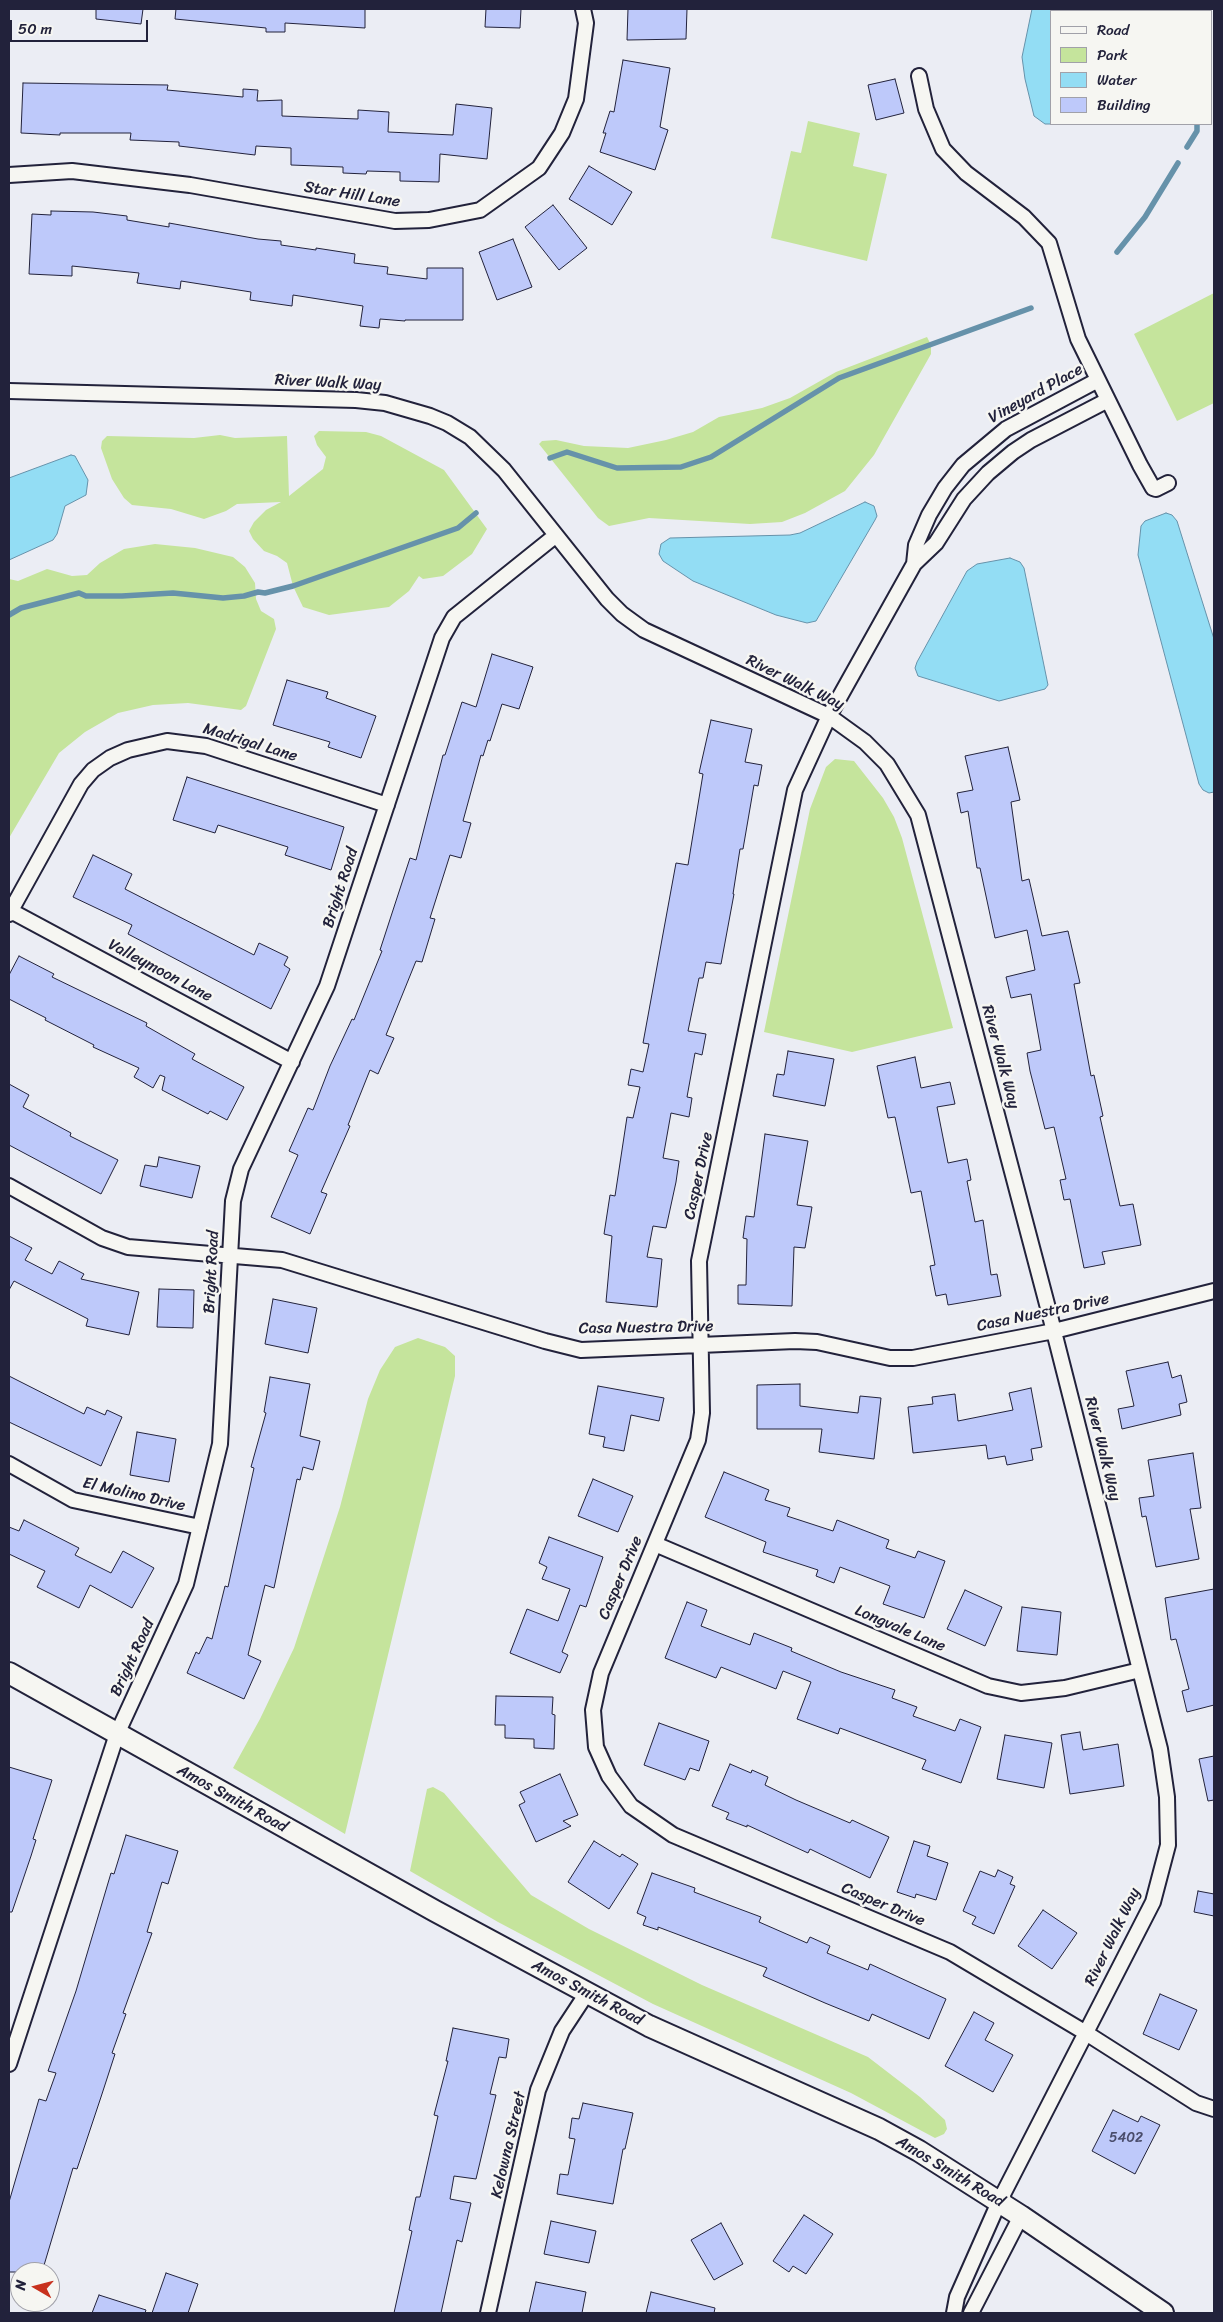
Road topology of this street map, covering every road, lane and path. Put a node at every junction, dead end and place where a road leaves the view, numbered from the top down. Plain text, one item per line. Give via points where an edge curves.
1 (583, 9) edge
2 (919, 76) dead end
3 (9, 174) edge
4 (1098, 380) junction
5 (9, 391) edge
6 (1108, 400) junction
7 (1168, 483) dead end
8 (556, 536) junction
9 (914, 564) junction
10 (829, 716) junction
11 (387, 805) junction
12 (10, 912) edge
13 (292, 1062) junction
14 (9, 1186) edge
15 (230, 1256) junction
16 (1214, 1291) edge
17 (1054, 1331) junction
18 (701, 1344) junction
19 (9, 1464) edge
20 (200, 1527) junction
21 (655, 1544) junction
22 (1140, 1670) junction
23 (9, 1673) edge
24 (117, 1734) junction
25 (587, 1993) junction
26 (1086, 2033) junction
27 (9, 2064) edge
28 (1214, 2110) edge
29 (999, 2202) junction
30 (1021, 2216) junction
31 (488, 2313) edge
32 (954, 2313) edge
33 (971, 2313) edge
34 (1163, 2313) edge

1 - 3 street, Star Hill Lane via 586,23 576,99 562,133 539,168 480,210 429,220 395,221 170,183 72,171
2 - 4 street via 926,109 943,149 966,173 1031,223 1048,243 1070,318
4 - 6 street
4 - 9 street, Vineyard Place via 1006,429 963,465 929,515 916,545
5 - 8 street, River Walk Way via 385,403 430,416 470,437 504,470
6 - 7 street via 1151,486 1156,489
6 - 9 street, Vineyard Place via 1031,440 999,463 964,499 931,549
8 - 10 street, River Walk Way via 607,599 644,630
8 - 11 street, Bright Road via 454,617 442,638
9 - 10 street, Vineyard Place
10 - 17 street, River Walk Way via 865,742 887,764 918,815
10 - 18 street, Casper Drive via 795,790 742,1048 699,1261
11 - 12 street, Madrigal Lane via 206,746 167,741 128,750 110,758 81,784
11 - 13 street, Bright Road via 327,986
12 - 13 street, Valleymoon Lane
13 - 15 street, Bright Road via 241,1169 233,1201
14 - 15 street, Casa Nuestra Drive via 102,1238 128,1247
15 - 18 street, Casa Nuestra Drive via 282,1260 581,1350
15 - 20 street, Bright Road via 220,1444
16 - 17 street, Casa Nuestra Drive
17 - 18 street, Casa Nuestra Drive via 904,1358 890,1358 818,1342
17 - 22 street, River Walk Way
18 - 21 street, Casper Drive via 702,1413 698,1440
19 - 20 street, El Molino Drive via 73,1500
20 - 24 street, Bright Road via 186,1584
21 - 22 street, Longvale Lane via 988,1686 1021,1693 1065,1688
21 - 26 street, Casper Drive via 601,1673 593,1710 596,1747 609,1776 631,1806 673,1835 950,1952
22 - 26 street, River Walk Way via 1160,1749 1167,1797 1168,1846 1152,1902
23 - 24 street, Amos Smith Road
24 - 25 street, Amos Smith Road
24 - 27 street, Bright Road
25 - 29 street, Amos Smith Road via 649,2026 878,2129
25 - 31 street, Kelowna Street via 562,2031 538,2090
26 - 28 street, Casper Drive via 1196,2103
26 - 29 street, River Walk Way
29 - 30 street, Amos Smith Road
29 - 32 street, River Walk Way via 957,2297
30 - 33 street
30 - 34 street, Amos Smith Road

